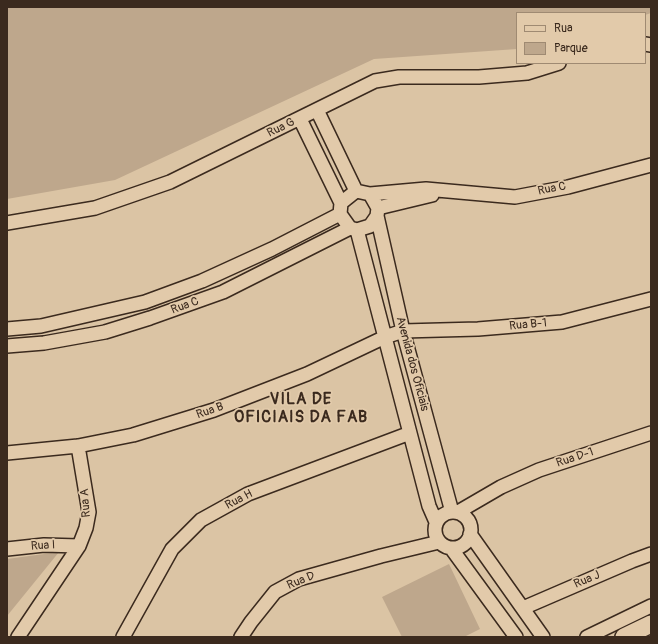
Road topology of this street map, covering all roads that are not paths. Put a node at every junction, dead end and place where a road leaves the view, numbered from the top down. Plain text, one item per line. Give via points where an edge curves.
1 (556, 64) edge
2 (317, 110) junction
3 (300, 119) junction
4 (651, 165) edge
5 (356, 191) junction
6 (451, 191) junction
7 (370, 194) junction
8 (340, 208) junction
9 (378, 212) junction
10 (7, 223) edge
11 (354, 229) junction
12 (651, 299) edge
13 (144, 302) junction
14 (150, 318) junction
15 (7, 329) edge
16 (403, 331) junction
17 (385, 337) junction
18 (7, 346) edge
19 (651, 433) edge
20 (410, 434) junction
21 (78, 446) junction
22 (7, 453) edge
23 (460, 515) junction
24 (436, 532) junction
25 (470, 534) junction
26 (79, 546) junction
27 (451, 548) junction
28 (7, 549) edge
29 (651, 554) edge
30 (651, 606) edge
31 (523, 608) junction
32 (651, 624) edge
33 (631, 635) edge
34 (18, 637) edge
35 (123, 637) edge
36 (241, 637) edge
37 (516, 637) edge
38 (543, 637) edge
39 (586, 637) edge

1 - 2 street, Rua G via 528,73 399,77 381,80
2 - 3 street, Rua G
2 - 5 street
3 - 8 street
3 - 10 street, Rua G via 170,182 95,208
4 - 6 street, Rua C via 568,187 515,196
5 - 7 street
5 - 8 street
6 - 7 street, Rua C via 426,189
6 - 9 street, Rua C
7 - 9 street
8 - 11 street
8 - 13 street, Rua C via 272,249
9 - 11 street via 370,226
9 - 16 street, Avenida dos Oficiais
11 - 14 street, Rua C via 222,292
11 - 17 street, Avenida dos Oficiais
12 - 16 street, Rua B-1 via 562,322 478,329
13 - 14 street
13 - 15 street, Rua C via 41,326
14 - 18 street, Rua C via 105,332 44,343
16 - 17 street, Rua B
16 - 23 street, Avenida dos Oficiais
17 - 20 street, Avenida dos Oficiais
17 - 21 street, Rua B via 307,374 214,410 133,436
19 - 23 street, Rua D-1 via 539,470 501,486
20 - 24 street, Avenida dos Oficiais
20 - 35 street, Rua H via 248,494 201,520 172,549
21 - 22 street
21 - 26 street, Rua A via 89,512
23 - 24 street via 443,514
23 - 25 street via 471,529
24 - 27 street via 446,547
24 - 36 street, Rua D via 381,556 299,579 275,592
25 - 27 street via 463,545
25 - 31 street
26 - 28 street, Rua I via 44,545
26 - 34 street, Rua A
27 - 37 street
29 - 31 street, Rua J
30 - 39 street
31 - 38 street
32 - 33 main road

